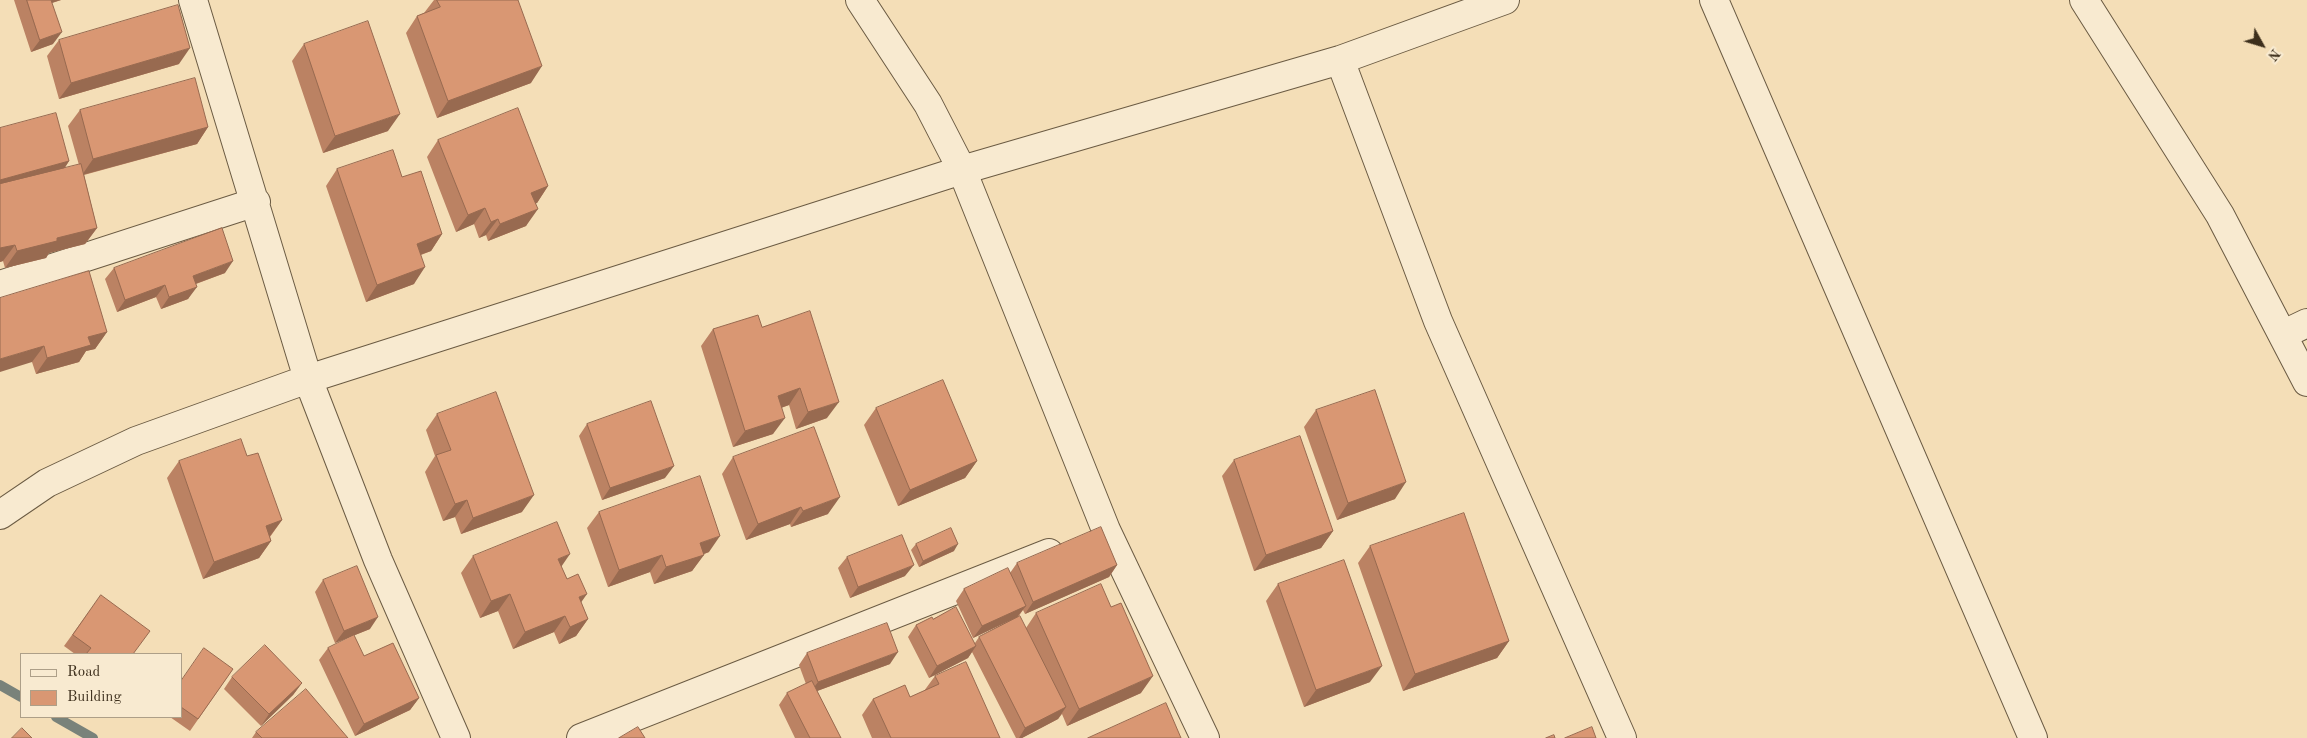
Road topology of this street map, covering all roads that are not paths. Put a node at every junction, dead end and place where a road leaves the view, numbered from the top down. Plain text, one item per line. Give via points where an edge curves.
1 (193, 0) edge
2 (860, 0) edge
3 (1505, 0) edge
4 (1714, 0) edge
5 (2084, 0) edge
6 (1340, 60) junction
7 (962, 170) junction
8 (256, 202) junction
9 (0, 285) edge
10 (2295, 328) edge
11 (308, 380) junction
12 (2307, 382) edge
13 (0, 515) edge
14 (1106, 530) junction
15 (456, 738) edge
16 (581, 738) edge
17 (1205, 738) edge
18 (1622, 738) edge
19 (2033, 738) edge

1 - 8 street
2 - 7 street via 928,104
3 - 6 street
4 - 19 street
5 - 10 street
6 - 7 street
6 - 18 street via 1438,321
7 - 11 street
7 - 14 street
8 - 9 street
8 - 11 street
10 - 12 street
11 - 13 street via 136,441 47,483
11 - 15 street via 378,560
14 - 16 street
14 - 17 street

